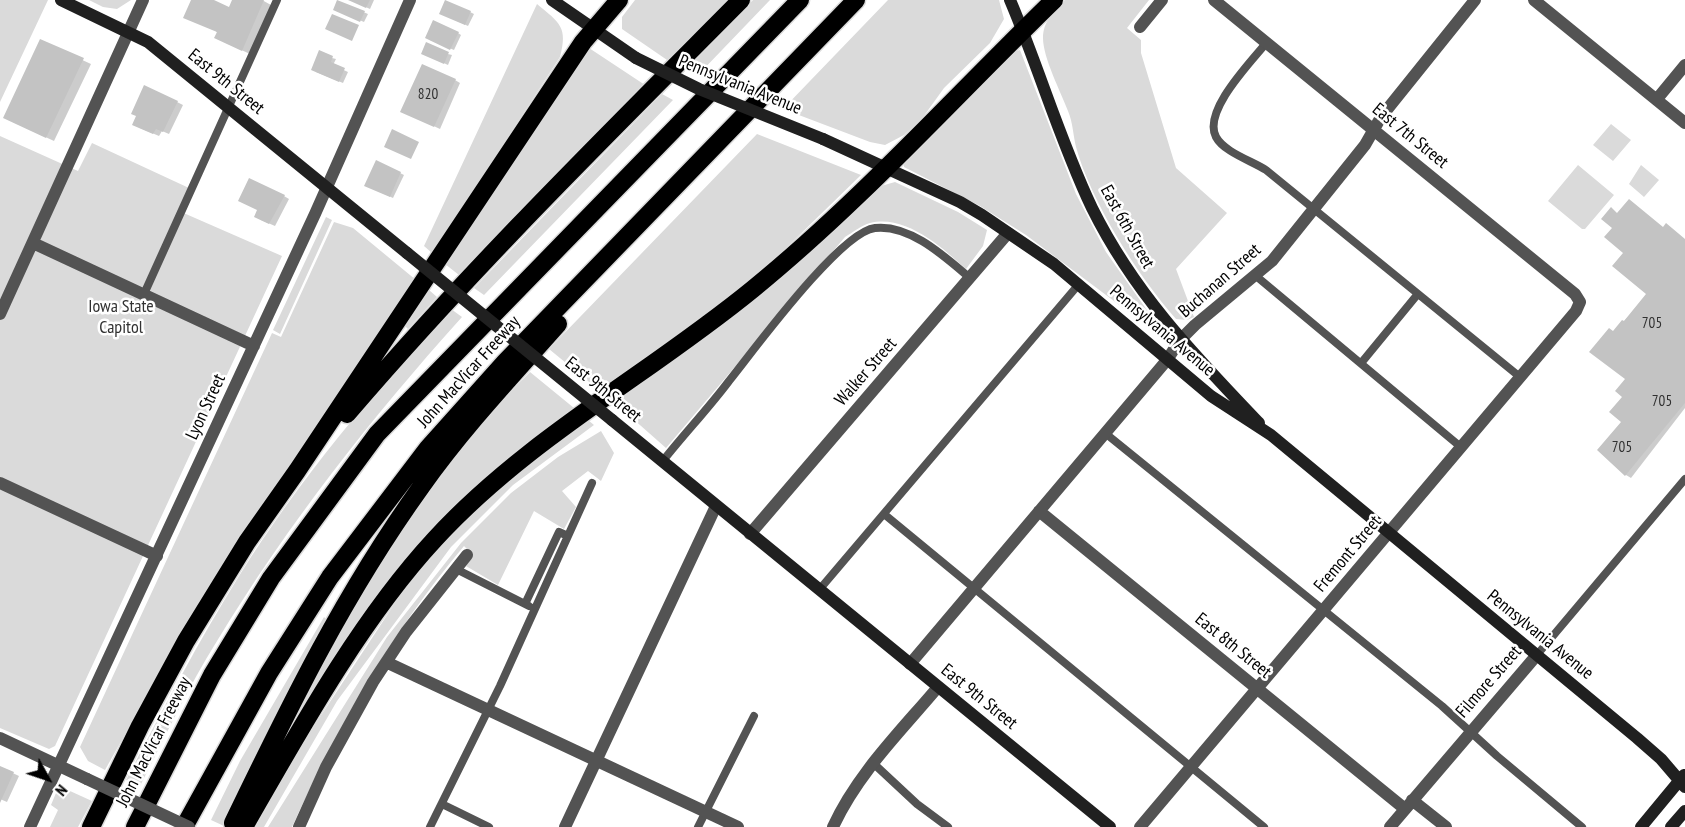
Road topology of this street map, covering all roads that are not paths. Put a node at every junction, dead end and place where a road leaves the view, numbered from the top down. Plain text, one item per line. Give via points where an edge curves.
1 (61, 0) edge
2 (143, 0) edge
3 (277, 0) edge
4 (410, 0) edge
5 (552, 0) edge
6 (619, 0) edge
7 (741, 0) edge
8 (800, 0) edge
9 (856, 0) edge
10 (1010, 0) edge
11 (1054, 0) edge
12 (1162, 0) edge
13 (1214, 0) edge
14 (1475, 0) edge
15 (1534, 0) edge
16 (1140, 27) dead end
17 (592, 30) junction
18 (1023, 30) junction
19 (130, 32) junction
20 (1267, 42) junction
21 (1685, 65) edge
22 (1657, 99) junction
23 (228, 107) junction
24 (1684, 120) edge
25 (1374, 130) junction
26 (886, 167) junction
27 (326, 189) junction
28 (658, 206) junction
29 (1314, 209) junction
30 (1008, 233) junction
31 (33, 243) junction
32 (1256, 276) junction
33 (970, 278) junction
34 (1079, 284) junction
35 (144, 294) junction
36 (1417, 295) junction
37 (1580, 302) joint
38 (0, 314) edge
39 (1180, 340) junction
40 (254, 346) junction
41 (1167, 360) junction
42 (1362, 362) junction
43 (1520, 377) junction
44 (1105, 434) junction
45 (1271, 435) junction
46 (1462, 448) junction
47 (662, 462) junction
48 (297, 471) junction
49 (1685, 479) edge
50 (0, 483) edge
51 (592, 483) dead end
52 (716, 506) junction
53 (1039, 511) junction
54 (884, 514) junction
55 (1389, 533) junction
56 (750, 534) junction
57 (568, 536) junction
58 (467, 555) dead end
59 (157, 556) junction
60 (456, 569) junction
61 (819, 590) junction
62 (972, 590) junction
63 (525, 604) junction
64 (533, 608) junction
65 (1324, 609) junction
66 (1536, 656) junction
67 (388, 663) junction
68 (910, 664) junction
69 (938, 687) junction
70 (1257, 689) junction
71 (487, 709) junction
72 (754, 716) dead end
73 (1469, 731) junction
74 (0, 738) edge
75 (597, 761) junction
76 (873, 763) junction
77 (1192, 765) junction
78 (59, 766) junction
79 (1683, 780) edge
80 (442, 804) junction
81 (1408, 805) junction
82 (1685, 811) edge
83 (705, 812) junction
84 (30, 827) edge
85 (91, 827) edge
86 (135, 827) edge
87 (184, 827) edge
88 (189, 827) edge
89 (232, 827) edge
90 (244, 827) edge
91 (299, 827) edge
92 (430, 827) edge
93 (489, 827) edge
94 (565, 827) edge
95 (698, 827) edge
96 (738, 827) edge
97 (833, 827) edge
98 (948, 827) edge
99 (1110, 827) edge
100 (1140, 827) edge
101 (1264, 827) edge
102 (1390, 827) edge
103 (1446, 827) edge
104 (1582, 827) edge
105 (1641, 827) edge
106 (1671, 827) edge

1 - 19 main road, East 9th Street
2 - 19 street
3 - 23 lane
4 - 27 street, Lyon Street
5 - 17 main road, Pennsylvania Avenue
6 - 17 highway
7 - 48 highway via 404,347
8 - 86 highway, John MacVicar Freeway via 377,434 271,578 212,675
9 - 28 highway, John MacVicar Freeway
10 - 18 main road, East 6th Street
11 - 18 highway
12 - 16 street
13 - 20 street, East 7th Street
14 - 25 street, Buchanan Street
15 - 22 street
17 - 26 main road, Pennsylvania Avenue, bridge via 636,58 699,89
17 - 48 highway
18 - 26 highway
18 - 39 main road, East 6th Street via 1092,207 1137,284
19 - 23 main road, East 9th Street via 156,48
19 - 31 street
20 - 25 street, East 7th Street
20 - 29 lane via 1219,106 1215,136
21 - 22 street
22 - 24 street
23 - 27 main road, East 9th Street
23 - 35 lane
25 - 29 street, Buchanan Street
25 - 37 street, East 7th Street
26 - 30 main road, Pennsylvania Avenue via 960,202
26 - 90 highway via 833,220 751,291 557,430 468,504 432,542 365,630
27 - 40 street, Lyon Street
27 - 47 main road, East 9th Street, bridge
28 - 87 highway, John MacVicar Freeway via 468,400 378,511 269,673
28 - 89 highway via 422,485 362,573 324,638
29 - 32 street, Buchanan Street
29 - 36 lane
30 - 33 street, Walker Street
30 - 34 main road, Pennsylvania Avenue
31 - 35 street
31 - 38 street
32 - 39 street, Buchanan Street
32 - 42 lane
33 - 47 lane via 927,245 895,229 875,228 858,234 755,347
33 - 56 street, Walker Street
34 - 41 main road, Pennsylvania Avenue
34 - 54 lane
35 - 40 street
36 - 42 lane
36 - 43 lane
37 - 43 street, Fremont Street
39 - 41 street, Buchanan Street
39 - 45 main road, East 6th Street
40 - 59 street, Lyon Street
41 - 44 street, Buchanan Street
41 - 45 main road, Pennsylvania Avenue via 1211,396
42 - 46 lane
43 - 46 street, Fremont Street
44 - 53 street, Buchanan Street
44 - 65 lane
45 - 55 main road, Pennsylvania Avenue
46 - 55 street, Fremont Street
47 - 52 main road, East 9th Street
48 - 85 highway via 247,542 186,641
49 - 66 lane, Filmore Street
50 - 59 street
51 - 57 lane
52 - 56 main road, East 9th Street
52 - 75 street
53 - 62 street, Buchanan Street
53 - 70 street, East 8th Street
54 - 61 lane
54 - 62 lane
55 - 65 street, Fremont Street
55 - 66 main road, Pennsylvania Avenue
56 - 61 main road, East 9th Street
57 - 63 lane via 559,532
57 - 64 lane
58 - 60 street
59 - 78 street, Lyon Street
60 - 63 lane
60 - 67 street via 406,632
61 - 68 main road, East 9th Street
62 - 68 street, Buchanan Street
62 - 77 lane
63 - 64 lane
64 - 71 lane
65 - 70 street, Fremont Street
65 - 73 lane
66 - 73 street, Filmore Street
66 - 79 main road, Pennsylvania Avenue via 1651,749
67 - 71 street
67 - 91 street via 373,682 326,767
68 - 69 main road, East 9th Street
69 - 76 street
69 - 99 main road, East 9th Street
70 - 77 street, Fremont Street
70 - 81 street, East 8th Street
71 - 75 street
71 - 80 lane
72 - 83 lane
73 - 81 street, Filmore Street
73 - 104 lane
74 - 78 street
75 - 83 street
75 - 94 street
76 - 97 street via 846,800
76 - 98 lane
77 - 100 street, Fremont Street
77 - 101 lane
78 - 84 street, Lyon Street
78 - 88 street, bridge
79 - 105 main road
80 - 92 lane
80 - 93 lane
81 - 102 street, Filmore Street
81 - 103 street, East 8th Street
82 - 106 main road
83 - 95 lane
83 - 96 street

